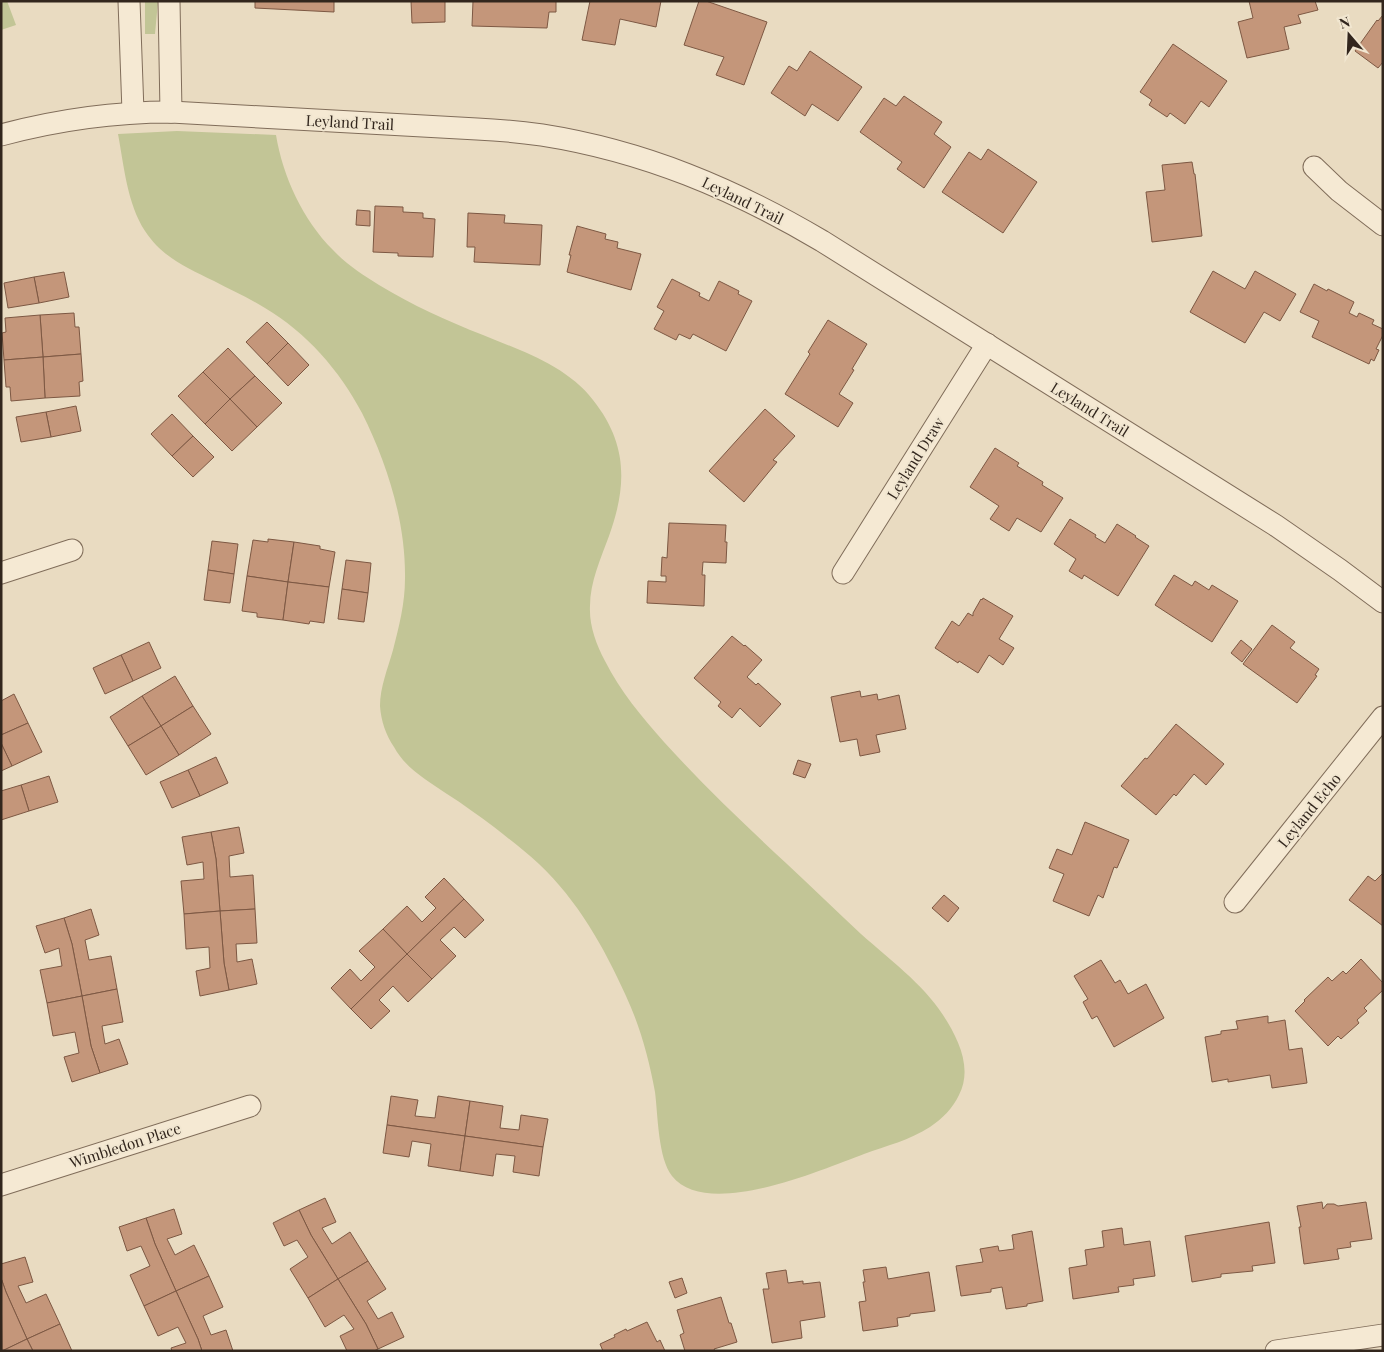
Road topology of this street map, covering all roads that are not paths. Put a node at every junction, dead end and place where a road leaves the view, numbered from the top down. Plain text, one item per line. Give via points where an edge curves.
1 (129, 1) edge
2 (169, 1) edge
3 (133, 112) junction
4 (171, 112) junction
5 (1, 135) edge
6 (1314, 167) dead end
7 (1383, 225) edge
8 (987, 344) junction
9 (72, 550) dead end
10 (1, 573) edge
11 (843, 573) dead end
12 (1383, 602) edge
13 (1383, 717) edge
14 (1234, 902) dead end
15 (250, 1106) dead end
16 (1, 1185) edge
17 (1383, 1335) edge
18 (1276, 1351) edge

1 - 3 street
2 - 4 street
3 - 4 street, Leyland Trail
3 - 5 street, Leyland Trail via 67,120
4 - 8 street, Leyland Trail via 499,130 566,139 628,154 703,180 766,209
6 - 7 street
8 - 11 street, Leyland Draw
8 - 12 street, Leyland Trail via 1275,525
9 - 10 street
13 - 14 street, Leyland Echo
15 - 16 street, Wimbledon Place
17 - 18 street

